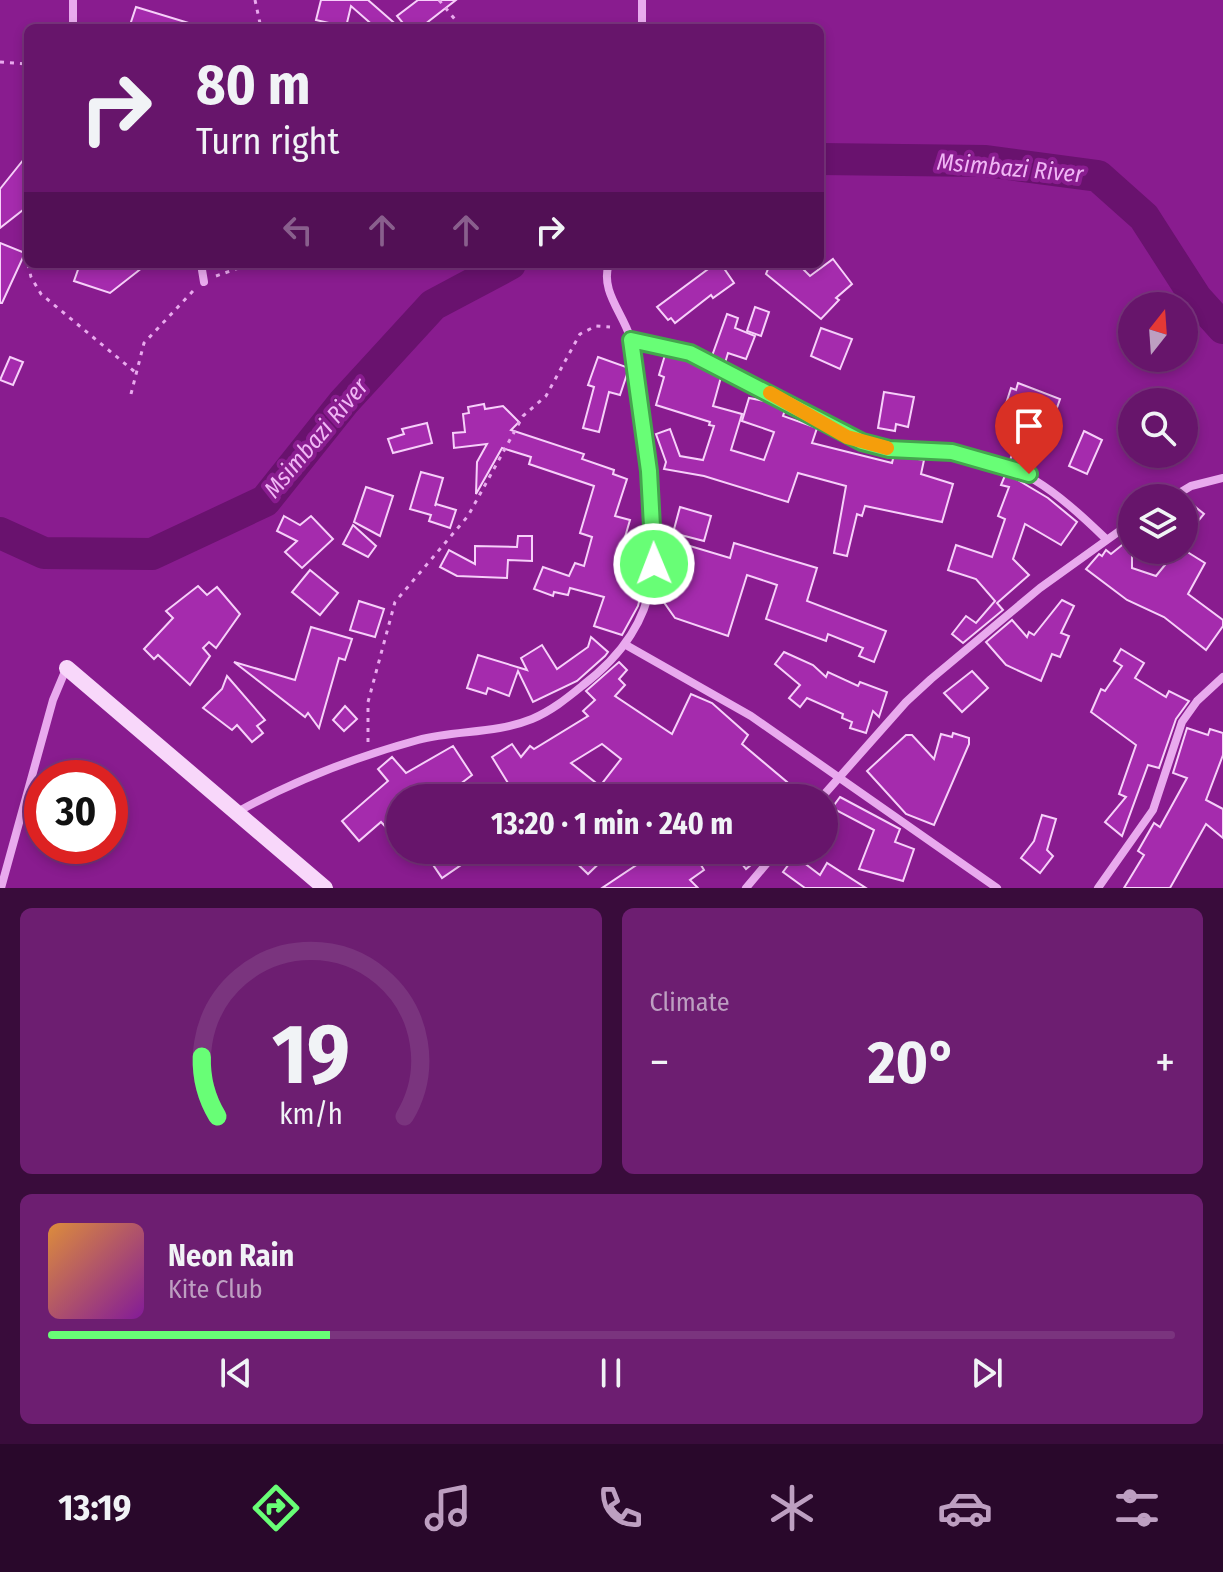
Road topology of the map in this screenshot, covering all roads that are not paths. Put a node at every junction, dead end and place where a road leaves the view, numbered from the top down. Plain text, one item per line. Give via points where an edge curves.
1 (73, 0) edge
2 (642, 0) edge
3 (73, 24) edge
4 (642, 24) edge
5 (202, 268) edge
6 (608, 268) edge
7 (204, 282) road end
8 (631, 340) junction
9 (1223, 478) edge
10 (1198, 484) edge
11 (1118, 530) edge
12 (1105, 538) junction
13 (626, 645) junction
14 (67, 668) joint
15 (1223, 677) edge
16 (837, 778) junction
17 (832, 784) edge
18 (239, 811) junction
19 (766, 864) edge
20 (1, 888) edge
21 (325, 888) edge
22 (746, 888) edge
23 (997, 888) edge
24 (1098, 888) edge

1 - 3 street
2 - 4 street
5 - 7 street
6 - 8 street via 607,284
8 - 12 street via 690,353 862,442 952,452 1029,474
8 - 13 street via 655,546 650,597
9 - 10 street
11 - 12 street
12 - 16 street via 923,687
13 - 16 street via 751,716
13 - 18 street via 594,677 531,719 372,753 287,785
14 - 18 street
14 - 20 street via 53,700
15 - 24 street via 1182,722 1153,810
16 - 17 street
16 - 23 street
18 - 21 street
19 - 22 street

